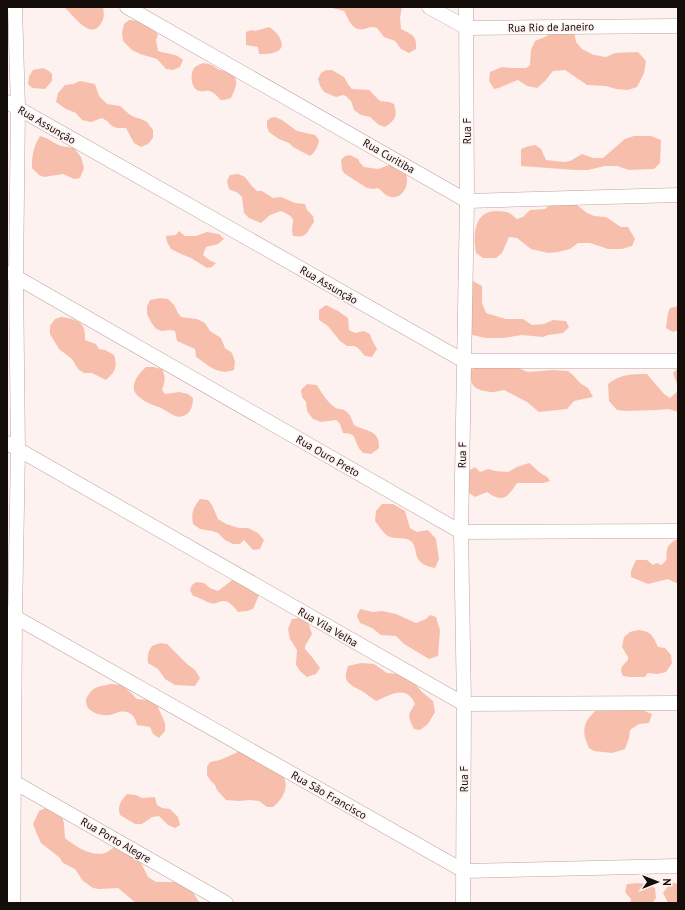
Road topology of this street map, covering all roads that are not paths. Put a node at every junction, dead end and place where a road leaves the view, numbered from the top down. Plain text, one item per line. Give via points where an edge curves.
1 (15, 7) edge
2 (127, 7) edge
3 (430, 7) edge
4 (466, 7) edge
5 (678, 26) edge
6 (467, 28) junction
7 (12, 105) edge
8 (678, 195) edge
9 (467, 201) junction
10 (12, 275) edge
11 (678, 361) edge
12 (464, 362) junction
13 (12, 447) edge
14 (678, 531) edge
15 (461, 532) junction
16 (11, 615) edge
17 (678, 703) edge
18 (464, 704) junction
19 (11, 780) edge
20 (678, 866) edge
21 (464, 871) junction
22 (13, 903) edge
23 (226, 903) edge
24 (463, 903) edge

1 - 7 street
2 - 9 street, Rua Curitiba
3 - 6 street
4 - 6 street, Rua F
5 - 6 street, Rua Rio de Janeiro
6 - 9 street, Rua F
7 - 10 street
7 - 12 street, Rua Assunção
8 - 9 street
9 - 12 street, Rua F
10 - 13 street
10 - 15 street, Rua Ouro Preto
11 - 12 street, Rua Assunção
12 - 15 street, Rua F
13 - 16 street
13 - 18 street, Rua Vila Velha
14 - 15 street
15 - 18 street, Rua F
16 - 19 street
16 - 21 street, Rua São Francisco
17 - 18 street, Rua Vila Velha
18 - 21 street, Rua F
19 - 22 street
19 - 23 street, Rua Porto Alegre
20 - 21 street
21 - 24 street, Rua F

